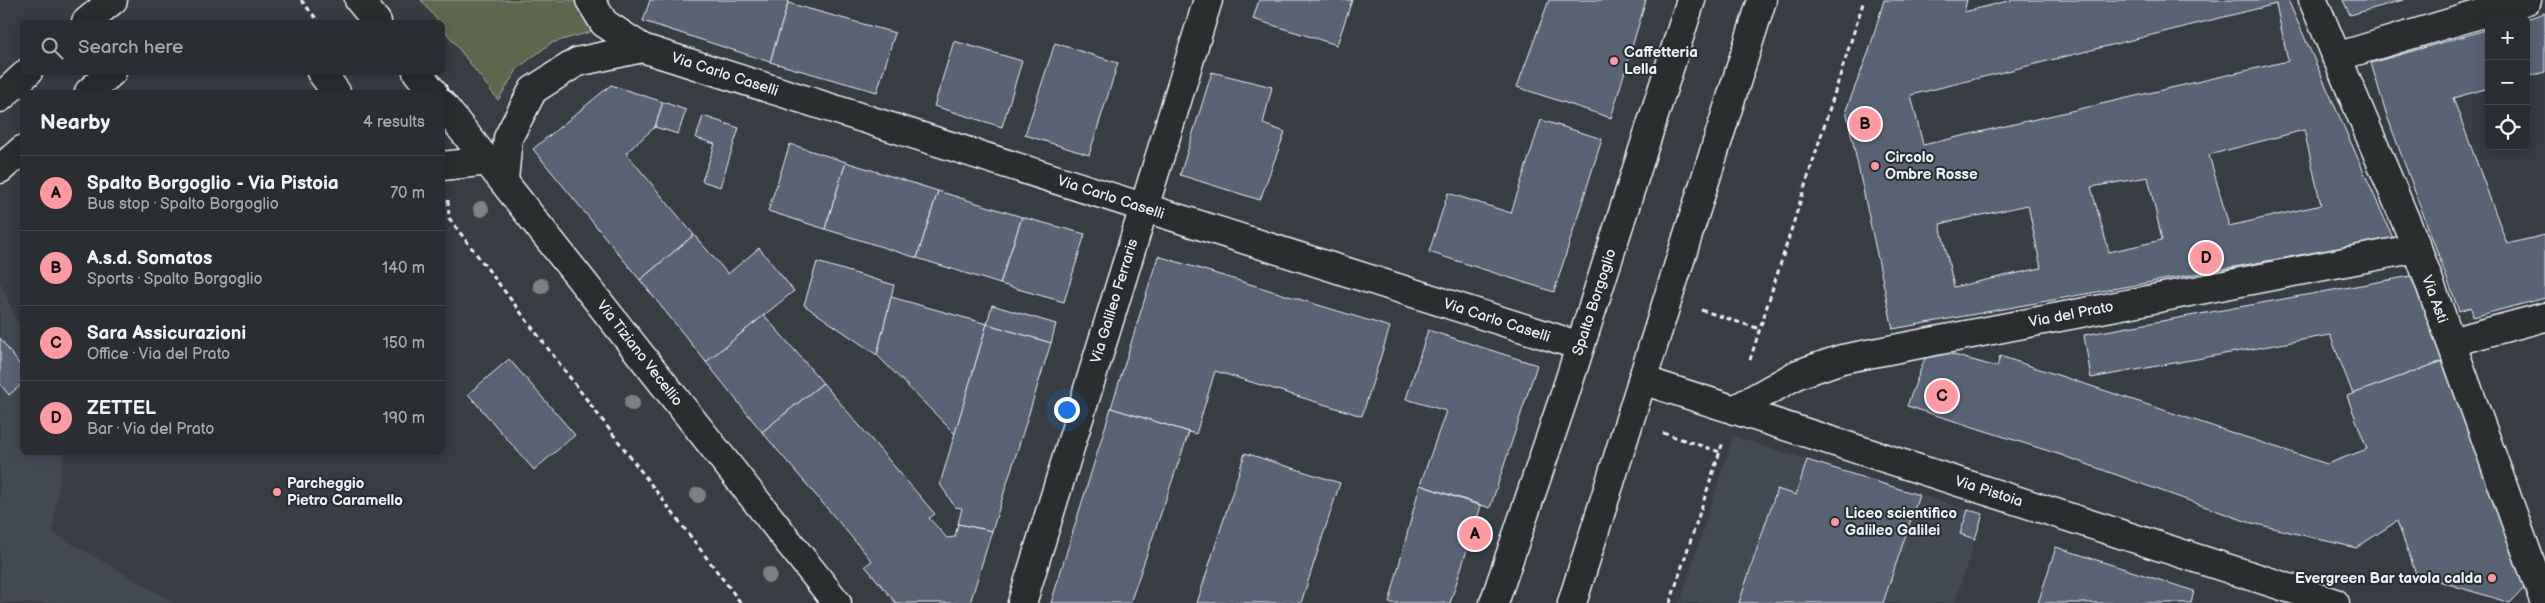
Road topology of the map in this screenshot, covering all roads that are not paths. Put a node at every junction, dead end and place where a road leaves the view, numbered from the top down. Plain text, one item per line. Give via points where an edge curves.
1 (114, 0) edge
2 (359, 0) edge
3 (590, 0) edge
4 (1208, 0) edge
5 (1691, 0) edge
6 (1762, 0) edge
7 (2313, 0) edge
8 (2527, 0) edge
9 (89, 20) edge
10 (375, 20) edge
11 (642, 48) junction
12 (2336, 57) junction
13 (25, 75) edge
14 (109, 75) edge
15 (323, 75) edge
16 (419, 75) edge
17 (91, 90) edge
18 (334, 90) edge
19 (431, 90) edge
20 (0, 98) edge
21 (445, 108) edge
22 (20, 152) edge
23 (445, 167) edge
24 (0, 169) edge
25 (496, 171) junction
26 (1143, 207) junction
27 (2417, 248) junction
28 (2545, 317) edge
29 (2451, 342) junction
30 (1580, 346) junction
31 (1642, 380) junction
32 (1734, 410) junction
33 (837, 603) edge
34 (1022, 603) edge
35 (1494, 603) edge
36 (1572, 603) edge
37 (2335, 603) edge
38 (2545, 603) edge

1 - 9 street
2 - 10 street
3 - 11 street via 604,23
4 - 26 street, Via Galileo Ferraris
5 - 30 street, Spalto Borgoglio
6 - 31 street
7 - 12 street, Via Asti
8 - 12 street
11 - 25 street via 577,62 533,90 508,138
11 - 26 street, Via Carlo Caselli
12 - 27 street, Via Asti
13 - 20 street
14 - 17 street
15 - 18 street
16 - 19 street
21 - 25 street, Via Tiziano Vecellio
22 - 24 street
23 - 25 street
25 - 33 street, Via Tiziano Vecellio
26 - 30 street, Via Carlo Caselli
26 - 34 street, Via Galileo Ferraris
27 - 29 street, Via Asti
27 - 32 street, Via del Prato via 1842,358 1798,374
28 - 29 street
29 - 38 street, Via Asti
30 - 35 street, Spalto Borgoglio
31 - 32 street, Via Pistoia
31 - 36 street
32 - 37 street, Via Pistoia

